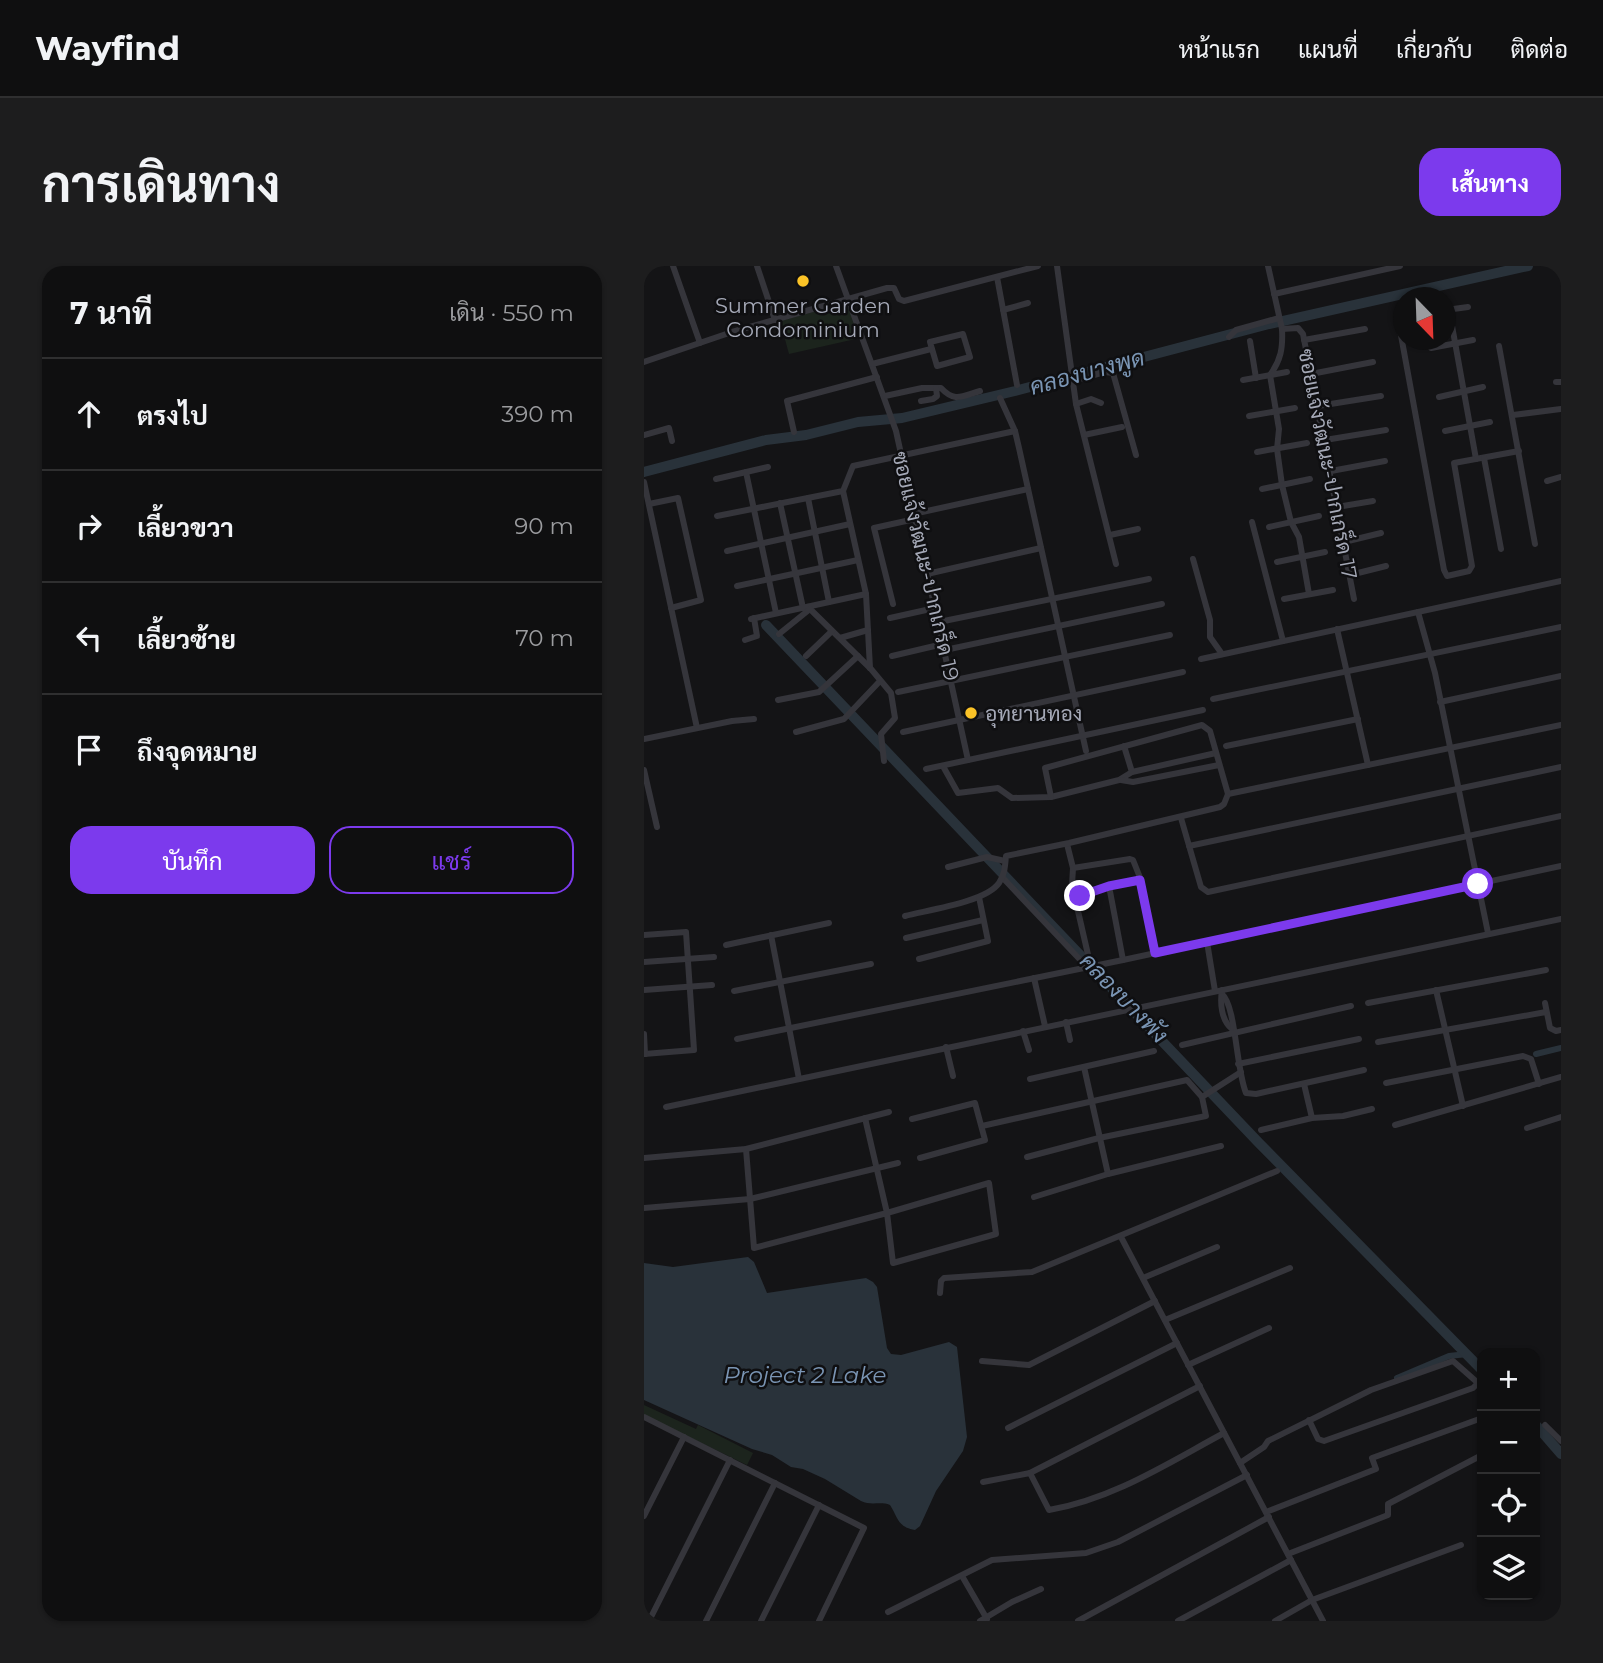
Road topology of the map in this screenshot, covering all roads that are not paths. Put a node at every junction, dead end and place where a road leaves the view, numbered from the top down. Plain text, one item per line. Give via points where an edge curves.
1 (673, 266) edge
2 (757, 266) edge
3 (836, 266) edge
4 (1038, 266) edge
5 (1057, 266) edge
6 (1268, 266) edge
7 (1399, 266) edge
8 (997, 277) junction
9 (1274, 294) junction
10 (848, 300) junction
11 (1028, 303) dead end
12 (1468, 307) dead end
13 (1456, 309) edge
14 (1003, 310) junction
15 (775, 320) junction
16 (1280, 323) junction
17 (1365, 329) dead end
18 (1230, 337) dead end
19 (1304, 340) junction
20 (1473, 340) dead end
21 (1250, 341) dead end
22 (700, 343) junction
23 (1456, 343) edge
24 (1499, 346) dead end
25 (1456, 348) edge
26 (930, 349) junction
27 (1404, 350) edge
28 (644, 362) edge
29 (1373, 362) dead end
30 (872, 364) junction
31 (1287, 372) dead end
32 (1311, 374) junction
33 (1270, 375) junction
34 (877, 377) junction
35 (1072, 377) junction
36 (1256, 377) junction
37 (1243, 380) dead end
38 (1017, 384) dead end
39 (1483, 387) dead end
40 (936, 388) junction
41 (980, 391) dead end
42 (1464, 391) junction
43 (885, 396) junction
44 (1381, 396) dead end
45 (1439, 397) dead end
46 (1000, 398) dead end
47 (921, 401) dead end
48 (1101, 403) dead end
49 (1076, 404) junction
50 (1318, 406) junction
51 (1295, 408) dead end
52 (1561, 409) edge
53 (1276, 410) junction
54 (1513, 415) junction
55 (1249, 416) dead end
56 (1490, 422) dead end
57 (1470, 425) junction
58 (1122, 427) dead end
59 (1386, 430) dead end
60 (1445, 430) dead end
61 (1015, 431) junction
62 (794, 432) dead end
63 (644, 435) edge
64 (1084, 435) junction
65 (1325, 440) junction
66 (672, 441) dead end
67 (1307, 443) dead end
68 (1277, 449) junction
69 (1519, 450) junction
70 (1257, 452) dead end
71 (1136, 455) dead end
72 (901, 456) junction
73 (1485, 458) junction
74 (1476, 459) junction
75 (1385, 461) dead end
76 (768, 467) dead end
77 (1331, 471) junction
78 (746, 472) junction
79 (1561, 477) edge
80 (716, 479) dead end
81 (1310, 479) dead end
82 (1547, 481) dead end
83 (644, 482) edge
84 (1282, 485) junction
85 (1028, 489) junction
86 (1262, 489) dead end
87 (843, 491) junction
88 (808, 498) junction
89 (1373, 501) dead end
90 (780, 503) junction
91 (649, 504) junction
92 (1337, 507) junction
93 (754, 509) junction
94 (717, 516) dead end
95 (1319, 516) dead end
96 (914, 517) junction
97 (1252, 522) dead end
98 (1291, 522) junction
99 (850, 524) junction
100 (1269, 527) dead end
101 (1138, 528) dead end
102 (815, 532) junction
103 (1381, 533) dead end
104 (1110, 535) junction
105 (788, 538) junction
106 (1344, 542) junction
107 (761, 544) junction
108 (1535, 544) dead end
109 (1041, 548) junction
110 (1502, 550) dead end
111 (727, 551) dead end
112 (1325, 552) dead end
113 (1303, 556) junction
114 (1193, 559) dead end
115 (858, 560) junction
116 (1278, 562) dead end
117 (1116, 564) dead end
118 (1386, 566) dead end
119 (822, 568) junction
120 (796, 573) junction
121 (927, 574) junction
122 (1350, 575) junction
123 (769, 579) junction
124 (1149, 579) dead end
125 (1561, 581) edge
126 (737, 586) dead end
127 (1333, 590) dead end
128 (866, 594) junction
129 (1309, 594) junction
130 (1052, 597) junction
131 (1284, 599) dead end
132 (1354, 599) dead end
133 (829, 602) junction
134 (893, 604) dead end
135 (1161, 604) dead end
136 (671, 608) junction
137 (807, 608) junction
138 (935, 608) junction
139 (1418, 612) junction
140 (776, 613) junction
141 (890, 618) dead end
142 (939, 622) junction
143 (1059, 627) junction
144 (1561, 627) edge
145 (1337, 629) junction
146 (868, 630) junction
147 (832, 631) junction
148 (779, 634) dead end
149 (1170, 635) dead end
150 (839, 638) junction
151 (745, 639) dead end
152 (1283, 641) junction
153 (944, 647) junction
154 (1222, 654) junction
155 (1430, 654) junction
156 (806, 656) dead end
157 (858, 656) junction
158 (892, 656) dead end
159 (1065, 657) junction
160 (1201, 659) dead end
161 (870, 669) junction
162 (1183, 672) dead end
163 (1348, 672) junction
164 (1561, 676) edge
165 (880, 681) junction
166 (951, 681) junction
167 (898, 692) dead end
168 (1074, 696) junction
169 (1213, 699) dead end
170 (778, 701) dead end
171 (1440, 702) junction
172 (1203, 710) dead end
173 (754, 719) dead end
174 (1358, 719) junction
175 (960, 720) junction
176 (1561, 725) edge
177 (697, 727) junction
178 (796, 732) dead end
179 (902, 732) dead end
180 (1082, 736) junction
181 (644, 739) edge
182 (1124, 746) junction
183 (1226, 747) dead end
184 (1449, 747) junction
185 (1086, 751) dead end
186 (1216, 753) junction
187 (968, 760) junction
188 (884, 761) dead end
189 (1219, 765) junction
190 (1368, 765) junction
191 (944, 768) dead end
192 (1561, 768) edge
193 (926, 769) dead end
194 (644, 770) edge
195 (1132, 772) junction
196 (1119, 780) junction
197 (1459, 790) junction
198 (1228, 794) junction
199 (1051, 797) junction
200 (1561, 817) edge
201 (1181, 818) junction
202 (657, 827) dead end
203 (1468, 836) junction
204 (1068, 844) junction
205 (1189, 846) junction
206 (1006, 861) junction
207 (1561, 866) edge
208 (948, 867) dead end
209 (1073, 868) junction
210 (1002, 877) junction
211 (1140, 880) junction
212 (1478, 884) junction
213 (1109, 886) junction
214 (979, 897) junction
215 (1076, 899) junction
216 (905, 916) dead end
217 (1561, 919) edge
218 (984, 920) junction
219 (829, 923) dead end
220 (1488, 933) junction
221 (644, 934) edge
222 (771, 935) junction
223 (906, 938) dead end
224 (1207, 942) junction
225 (726, 945) dead end
226 (1155, 953) junction
227 (714, 957) dead end
228 (919, 959) dead end
229 (1089, 959) dead end
230 (688, 960) junction
231 (1123, 960) junction
232 (644, 962) edge
233 (871, 964) dead end
234 (1087, 967) junction
235 (1546, 970) dead end
236 (1034, 978) junction
237 (780, 983) junction
238 (712, 985) dead end
239 (690, 986) junction
240 (644, 990) edge
241 (1436, 990) junction
242 (734, 991) dead end
243 (1220, 992) junction
244 (1368, 1003) dead end
245 (1545, 1003) dead end
246 (1351, 1006) dead end
247 (1546, 1012) junction
248 (1066, 1022) junction
249 (1045, 1026) junction
250 (790, 1029) junction
251 (1445, 1030) junction
252 (1561, 1030) edge
253 (1023, 1031) junction
254 (1233, 1032) junction
255 (644, 1034) edge
256 (737, 1039) dead end
257 (1359, 1039) dead end
258 (1070, 1040) dead end
259 (1378, 1042) dead end
260 (1182, 1045) dead end
261 (946, 1047) junction
262 (1029, 1050) dead end
263 (1154, 1051) dead end
264 (645, 1054) edge
265 (1083, 1067) junction
266 (1239, 1068) junction
267 (1454, 1069) junction
268 (1364, 1070) dead end
269 (953, 1076) dead end
270 (1561, 1077) edge
271 (799, 1079) junction
272 (1030, 1079) dead end
273 (1385, 1083) dead end
274 (1304, 1084) junction
275 (1539, 1084) junction
276 (1202, 1097) junction
277 (1091, 1101) junction
278 (1463, 1106) junction
279 (666, 1107) dead end
280 (1372, 1109) dead end
281 (889, 1112) dead end
282 (865, 1118) junction
283 (1311, 1118) junction
284 (1561, 1118) edge
285 (912, 1119) dead end
286 (1395, 1125) dead end
287 (982, 1126) junction
288 (1527, 1128) dead end
289 (1261, 1130) dead end
290 (1099, 1138) junction
291 (1221, 1146) dead end
292 (746, 1149) junction
293 (920, 1157) dead end
294 (1027, 1157) dead end
295 (644, 1158) edge
296 (898, 1163) dead end
297 (876, 1167) junction
298 (1277, 1171) dead end
299 (1108, 1174) junction
300 (1034, 1197) dead end
301 (750, 1199) junction
302 (644, 1208) edge
303 (887, 1213) junction
304 (1121, 1237) junction
305 (1217, 1247) dead end
306 (1290, 1268) dead end
307 (1143, 1278) junction
308 (940, 1293) dead end
309 (1155, 1301) junction
310 (1165, 1320) junction
311 (1269, 1328) dead end
312 (1177, 1343) junction
313 (982, 1361) dead end
314 (1188, 1365) junction
315 (1200, 1386) junction
316 (644, 1416) edge
317 (1309, 1420) junction
318 (1477, 1420) edge
319 (1545, 1425) dead end
320 (1008, 1428) dead end
321 (1224, 1433) junction
322 (684, 1437) junction
323 (1561, 1441) edge
324 (1477, 1458) edge
325 (730, 1460) junction
326 (1240, 1463) junction
327 (1030, 1474) junction
328 (1247, 1475) junction
329 (983, 1482) dead end
330 (775, 1483) junction
331 (819, 1505) junction
332 (1268, 1515) junction
333 (644, 1516) edge
334 (1461, 1545) dead end
335 (1290, 1557) junction
336 (961, 1576) junction
337 (1041, 1589) dead end
338 (1312, 1600) junction
339 (888, 1612) dead end
340 (984, 1620) edge
341 (649, 1621) edge
342 (706, 1621) edge
343 (761, 1621) edge
344 (819, 1621) edge
345 (1077, 1621) edge
346 (1178, 1621) edge
347 (1275, 1621) edge
348 (1323, 1621) edge

1 - 22 street
2 - 15 street
3 - 10 street, ซอยแจ้งวัฒนะ-ปากเกร็ด 19
4 - 8 street
5 - 35 street
6 - 9 street
7 - 9 street
8 - 10 street via 904,301 890,287
8 - 14 street
9 - 16 street
10 - 15 street
10 - 30 street, ซอยแจ้งวัฒนะ-ปากเกร็ด 19
11 - 14 street
12 - 13 street
14 - 38 street
15 - 22 street
16 - 18 street via 1236,330
16 - 19 street, ซอยแจ้งวัฒนะ-ปากเกร็ด 17 via 1301,329
16 - 33 street via 1282,354
17 - 19 street
19 - 32 street, ซอยแจ้งวัฒนะ-ปากเกร็ด 17
20 - 23 street
21 - 36 street
22 - 28 street
24 - 54 street
25 - 42 street
26 - 26 street via 932,341 963,334 970,357 939,367
26 - 30 street
27 - 74 street via 1447,576 1472,569 1454,463
29 - 32 street
30 - 34 street, ซอยแจ้งวัฒนะ-ปากเกร็ด 19
31 - 33 street
32 - 50 street, ซอยแจ้งวัฒนะ-ปากเกร็ด 17
33 - 36 street
33 - 53 street
34 - 43 street, ซอยแจ้งวัฒนะ-ปากเกร็ด 19
34 - 62 street via 787,401
35 - 49 street
35 - 71 street via 1113,373
36 - 37 street
39 - 42 street
40 - 41 street via 954,398
40 - 43 street
40 - 47 street via 937,396
42 - 45 street
42 - 57 street
43 - 72 street, ซอยแจ้งวัฒนะ-ปากเกร็ด 19
44 - 50 street
46 - 61 street
48 - 49 street via 1091,399
49 - 64 street
50 - 65 street, ซอยแจ้งวัฒนะ-ปากเกร็ด 17
51 - 53 street
52 - 54 street
53 - 55 street
53 - 68 street
54 - 69 street
56 - 57 street
57 - 60 street
57 - 74 street
58 - 64 street
59 - 65 street
61 - 72 street
61 - 85 street
63 - 66 street via 669,428
64 - 104 street
65 - 77 street, ซอยแจ้งวัฒนะ-ปากเกร็ด 17
67 - 68 street
68 - 70 street
68 - 84 street
69 - 73 street
69 - 108 street
72 - 87 street via 853,466
72 - 96 street, ซอยแจ้งวัฒนะ-ปากเกร็ด 19
73 - 74 street
73 - 110 street
75 - 77 street
76 - 78 street
77 - 92 street, ซอยแจ้งวัฒนะ-ปากเกร็ด 17
78 - 80 street
78 - 93 street
79 - 82 street
81 - 84 street
83 - 91 street
84 - 86 street
84 - 98 street
85 - 96 street
85 - 109 street
87 - 88 street
87 - 99 street
88 - 90 street
88 - 102 street
89 - 92 street
90 - 93 street
90 - 105 street
91 - 136 street
91 - 136 street via 678,498 701,600
92 - 106 street, ซอยแจ้งวัฒนะ-ปากเกร็ด 17
93 - 94 street
93 - 107 street
95 - 98 street
96 - 121 street, ซอยแจ้งวัฒนะ-ปากเกร็ด 19
96 - 134 street via 874,528
97 - 152 street
98 - 100 street
98 - 113 street
99 - 102 street
99 - 115 street
101 - 104 street
102 - 105 street
102 - 119 street
103 - 106 street
104 - 117 street
105 - 107 street
105 - 120 street
106 - 122 street, ซอยแจ้งวัฒนะ-ปากเกร็ด 17
107 - 111 street
107 - 123 street
109 - 121 street
109 - 130 street
112 - 113 street
113 - 116 street
113 - 129 street
114 - 154 street via 1210,620 1210,637
115 - 119 street
115 - 128 street
118 - 122 street
119 - 120 street
119 - 133 street
120 - 123 street
120 - 137 street
121 - 138 street, ซอยแจ้งวัฒนะ-ปากเกร็ด 19
122 - 132 street, ซอยแจ้งวัฒนะ-ปากเกร็ด 17
123 - 126 street
123 - 140 street
124 - 130 street
125 - 139 street
127 - 129 street
128 - 133 street
128 - 146 street
129 - 131 street
130 - 142 street
130 - 143 street
133 - 137 street
135 - 143 street
136 - 177 street
137 - 140 street
137 - 147 street
137 - 148 street
138 - 141 street
138 - 142 street, ซอยแจ้งวัฒนะ-ปากเกร็ด 19
139 - 145 street
139 - 155 street
140 - 151 street via 752,619 757,636
142 - 153 street, ซอยแจ้งวัฒนะ-ปากเกร็ด 19
143 - 153 street
143 - 159 street
144 - 155 street
145 - 152 street
145 - 163 street
146 - 150 street
146 - 161 street
147 - 150 street
147 - 156 street
149 - 159 street
150 - 157 street
152 - 154 street
153 - 158 street
153 - 166 street, ซอยแจ้งวัฒนะ-ปากเกร็ด 19
154 - 160 street
155 - 163 street
155 - 171 street
157 - 161 street
157 - 170 street via 819,692
159 - 166 street
159 - 168 street
161 - 165 street
162 - 168 street
163 - 169 street
163 - 174 street
164 - 171 street
165 - 178 street via 844,719
165 - 188 street via 891,693 895,718 881,734
166 - 167 street
166 - 175 street, ซอยแจ้งวัฒนะ-ปากเกร็ด 19
168 - 175 street
168 - 180 street
171 - 184 street
172 - 180 street
173 - 177 street
174 - 183 street
174 - 190 street
175 - 179 street
175 - 187 street, ซอยแจ้งวัฒนะ-ปากเกร็ด 19
176 - 184 street
177 - 181 street
180 - 185 street
180 - 187 street
182 - 186 street via 1202,725 1210,731
182 - 195 street
182 - 199 street via 1045,768
184 - 190 street
184 - 197 street
186 - 189 street
186 - 195 street
187 - 193 street
189 - 196 street via 1133,782
189 - 198 street
190 - 198 street
191 - 199 street via 958,793 998,788 1012,798
192 - 197 street
194 - 202 street
195 - 196 street
196 - 199 street
197 - 203 street
197 - 205 street
198 - 201 street via 1220,807
200 - 203 street
201 - 204 street
201 - 205 street
203 - 205 street via 1208,892 1201,887
203 - 212 street
204 - 206 street via 1006,856
204 - 209 street
206 - 208 street via 985,858
206 - 210 street
207 - 212 street
209 - 211 street via 1130,859
209 - 215 street
210 - 214 street
210 - 234 street
211 - 213 street
211 - 226 street
212 - 220 street
212 - 224 street
213 - 215 street
213 - 231 street
214 - 216 street
214 - 218 street
215 - 229 street
217 - 220 street
218 - 223 street
218 - 228 street via 988,941
219 - 222 street
220 - 243 street
221 - 230 street via 686,932
222 - 225 street
222 - 237 street
224 - 226 street
224 - 243 street
226 - 231 street
227 - 230 street
230 - 232 street
230 - 239 street
231 - 234 street
233 - 237 street
234 - 236 street
235 - 241 street
236 - 249 street
236 - 250 street
237 - 242 street
237 - 250 street
238 - 239 street
239 - 240 street
239 - 264 street via 694,1050
241 - 244 street
241 - 251 street
243 - 248 street
243 - 254 street via 1227,1025
245 - 247 street
246 - 254 street
247 - 251 street
247 - 252 street via 1550,1028
248 - 249 street
248 - 258 street
249 - 253 street
250 - 256 street
250 - 271 street
251 - 259 street
251 - 267 street
253 - 261 street
253 - 262 street
254 - 260 street
254 - 266 street
255 - 264 street
257 - 266 street
261 - 269 street
261 - 271 street
263 - 265 street
265 - 272 street
265 - 277 street
266 - 274 street via 1246,1093
266 - 276 street
267 - 273 street
267 - 275 street via 1528,1056
267 - 278 street
268 - 274 street
270 - 275 street
271 - 279 street
274 - 283 street
275 - 278 street
276 - 277 street via 1187,1080
276 - 290 street via 1206,1116
277 - 287 street
277 - 290 street
278 - 286 street
280 - 283 street
281 - 282 street
282 - 292 street
282 - 297 street
283 - 289 street
284 - 288 street
285 - 287 street via 975,1103
287 - 293 street via 985,1140
290 - 294 street
290 - 299 street
291 - 299 street
292 - 295 street
292 - 301 street
296 - 297 street
297 - 301 street
297 - 303 street
298 - 304 street
299 - 300 street
301 - 302 street
301 - 303 street via 754,1248
303 - 303 street via 893,1263 996,1234 989,1183
304 - 307 street
304 - 308 street via 1032,1272 944,1278
305 - 307 street
306 - 310 street
307 - 309 street
309 - 310 street
309 - 313 street via 1029,1365
310 - 312 street
311 - 314 street
312 - 314 street
312 - 320 street
314 - 315 street
315 - 321 street
315 - 327 street
316 - 322 street
317 - 317 street via 1371,1390 1453,1361 1478,1383 1324,1441 1318,1439
317 - 326 street via 1268,1441
318 - 332 street via 1371,1458 1376,1469
319 - 323 street
321 - 326 street
321 - 327 street via 1080,1505 1049,1510
322 - 325 street
322 - 333 street
324 - 335 street via 1388,1504 1388,1516
325 - 330 street
325 - 341 street
326 - 328 street
327 - 329 street
328 - 332 street
328 - 336 street via 1118,1542 1086,1553 992,1560
330 - 331 street
330 - 342 street
331 - 343 street
331 - 344 street via 864,1528
332 - 335 street
332 - 345 street
334 - 338 street
335 - 338 street
335 - 346 street
336 - 339 street
336 - 340 street
337 - 340 street
338 - 347 street
338 - 348 street

